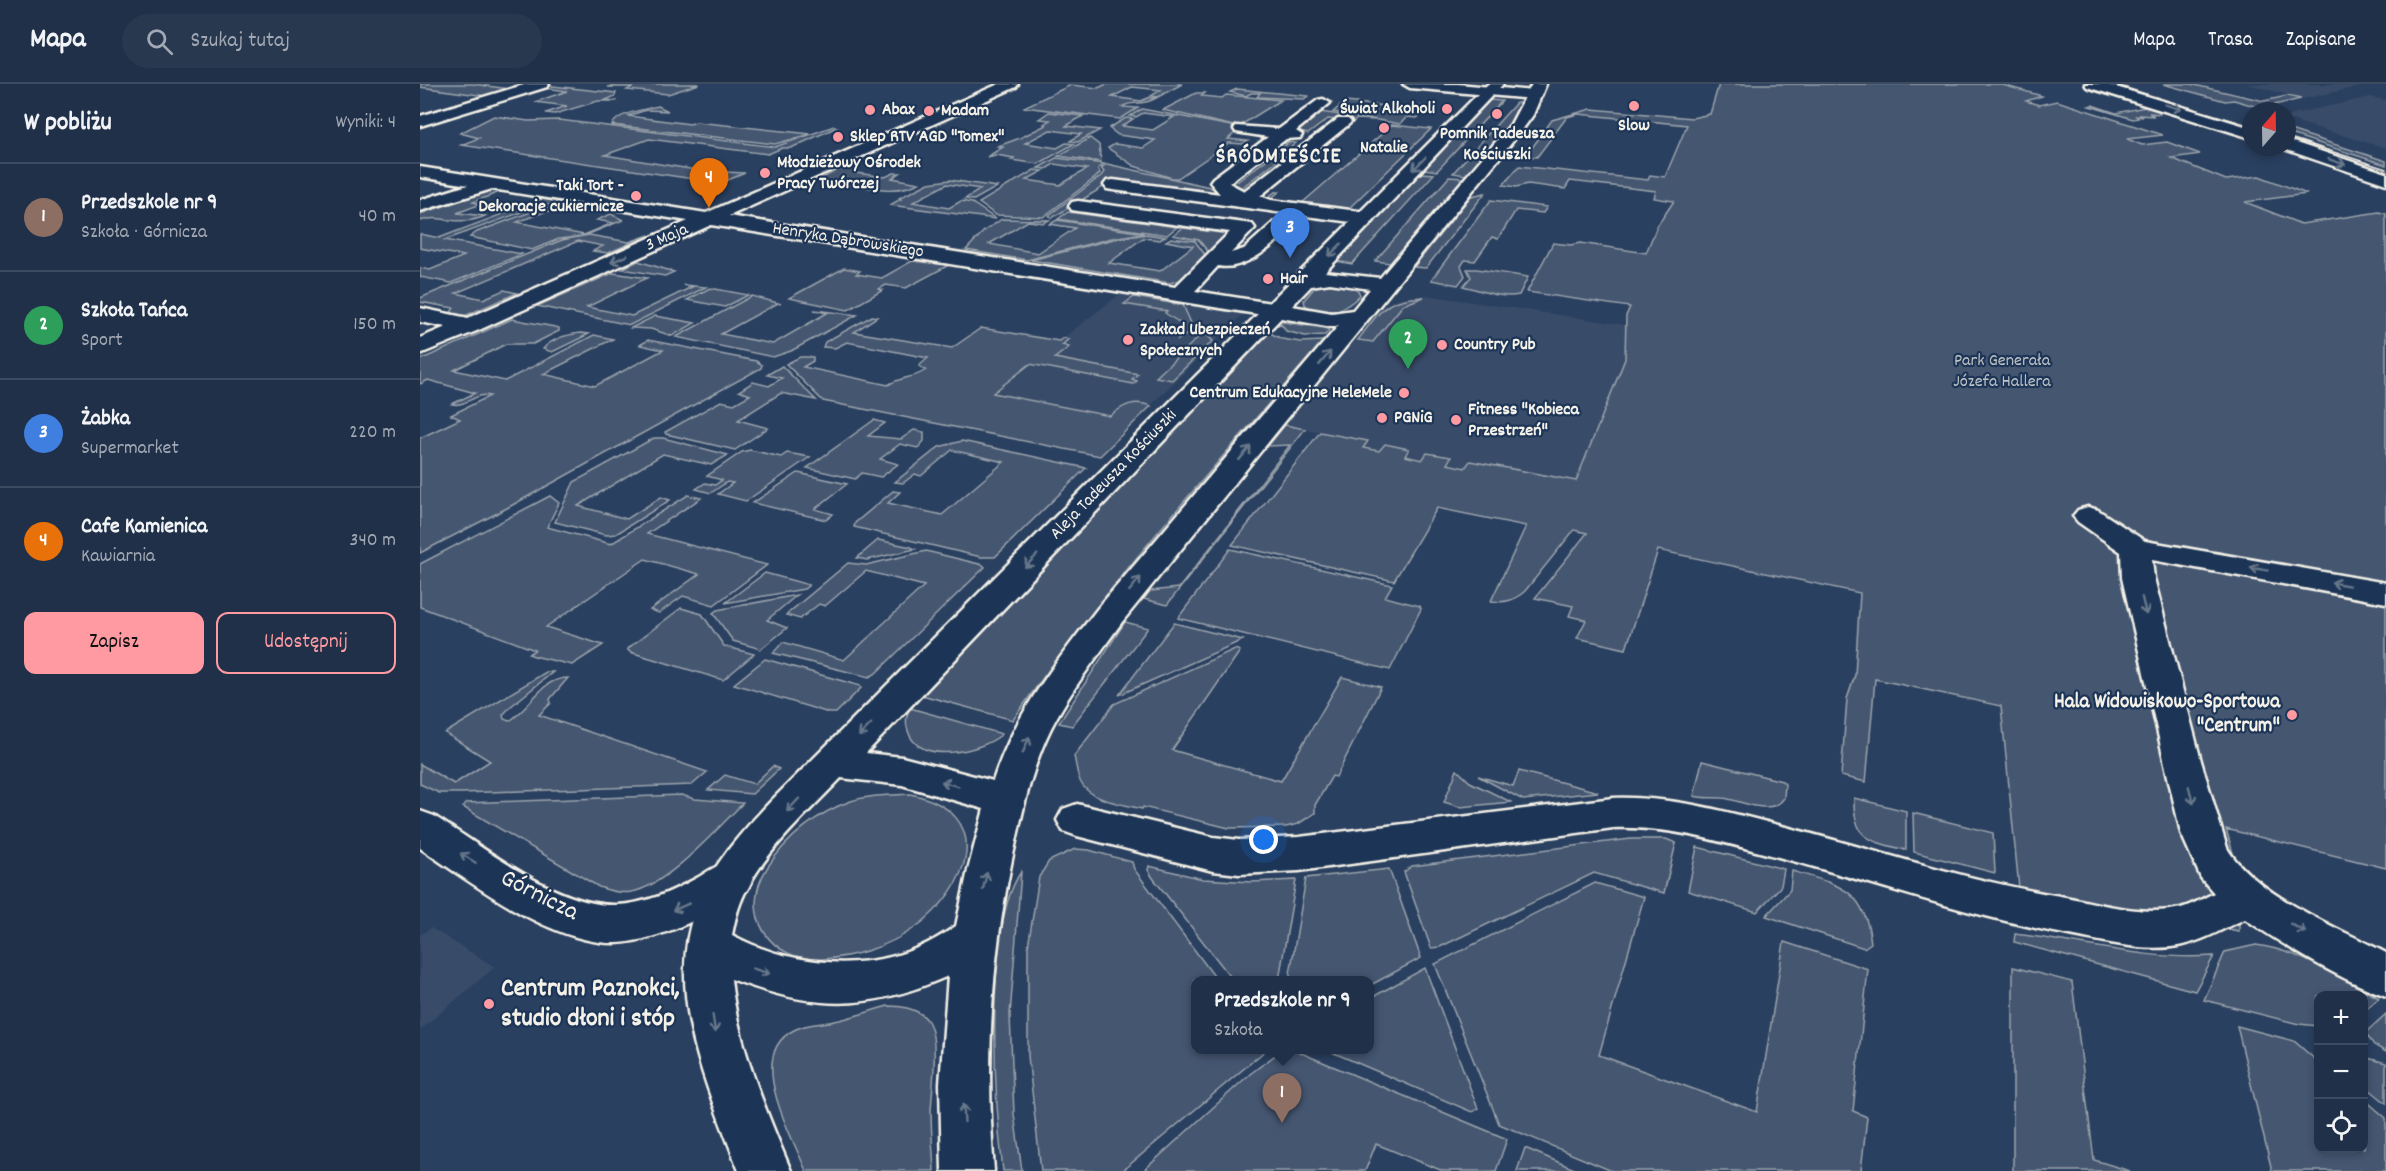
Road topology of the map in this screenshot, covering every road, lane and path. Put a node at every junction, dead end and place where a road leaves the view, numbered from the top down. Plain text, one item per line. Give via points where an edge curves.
1 (542, 84) edge
2 (1011, 84) edge
3 (1410, 84) edge
4 (2092, 84) edge
5 (2135, 84) edge
6 (1493, 88) edge
7 (1537, 90) edge
8 (2174, 94) dead end
9 (1323, 103) dead end
10 (420, 121) edge
11 (1343, 122) dead end
12 (1242, 129) dead end
13 (2242, 130) edge
14 (1282, 133) junction
15 (1322, 138) junction
16 (2296, 148) edge
17 (420, 172) edge
18 (2386, 179) edge
19 (490, 183) junction
20 (1113, 185) dead end
21 (1247, 197) junction
22 (420, 206) edge
23 (1078, 206) dead end
24 (1268, 206) junction
25 (1325, 213) junction
26 (1366, 218) junction
27 (711, 219) junction
28 (1282, 225) junction
29 (1245, 228) junction
30 (1209, 267) junction
31 (1303, 281) junction
32 (1385, 285) junction
33 (1179, 295) junction
34 (1275, 310) junction
35 (420, 315) edge
36 (1360, 315) junction
37 (471, 325) junction
38 (420, 347) edge
39 (2088, 516) dead end
40 (2136, 548) junction
41 (2386, 593) edge
42 (833, 763) junction
43 (1006, 800) junction
44 (1077, 820) dead end
45 (420, 828) edge
46 (732, 878) junction
47 (2249, 897) junction
48 (974, 938) junction
49 (709, 945) junction
50 (2386, 976) edge
51 (765, 1171) edge
52 (968, 1171) edge

1 - 10 street
2 - 27 street, 3 Maja
3 - 6 street
4 -> 13 street
5 - 8 street
6 - 7 street
6 -> 26 street, Aleja Tadeusza Kościuszki
7 - 32 street via 1517,127
9 - 14 street
11 - 15 street
12 - 14 street
14 - 15 street
14 - 21 street via 1218,182 1228,191
15 - 21 street
16 -> 18 street
17 - 19 street, Henryka Dąbrowskiego
19 - 22 street
19 - 27 street, Henryka Dąbrowskiego
20 - 24 street
21 - 24 street
23 - 29 street
24 - 25 street
25 - 26 street
25 - 28 street via 1309,222
26 -> 31 street, Aleja Tadeusza Kościuszki
27 - 33 street, Henryka Dąbrowskiego
27 -> 37 street, 3 Maja
28 - 29 street
28 - 30 street via 1251,253
29 - 30 street
30 - 33 street
31 - 32 street via 1330,277
31 - 34 street, Aleja Tadeusza Kościuszki
32 - 36 street
33 - 34 street, Henryka Dąbrowskiego
34 - 36 street, Henryka Dąbrowskiego via 1332,320
34 -> 42 street, Aleja Tadeusza Kościuszki
35 - 37 street
43 -> 36 street via 1033,729 1078,658 1166,546
37 - 38 street, 3 Maja
39 - 40 street
41 -> 40 street
40 -> 47 street via 2138,578 2205,844 2223,876
43 -> 42 street via 902,771
42 -> 46 street, Aleja Tadeusza Kościuszki via 773,826
48 -> 43 street
44 - 47 street via 1239,857 1299,854 1643,812 1691,818 2004,904 2121,926 2186,926
46 -> 45 street, Górnicza via 693,901 652,918 595,923 541,902
46 - 49 street via 717,907
47 -> 50 street
49 -> 48 street via 747,966 836,984 918,968 946,957
52 -> 48 street via 963,1052
49 -> 51 street via 708,986 716,1035

